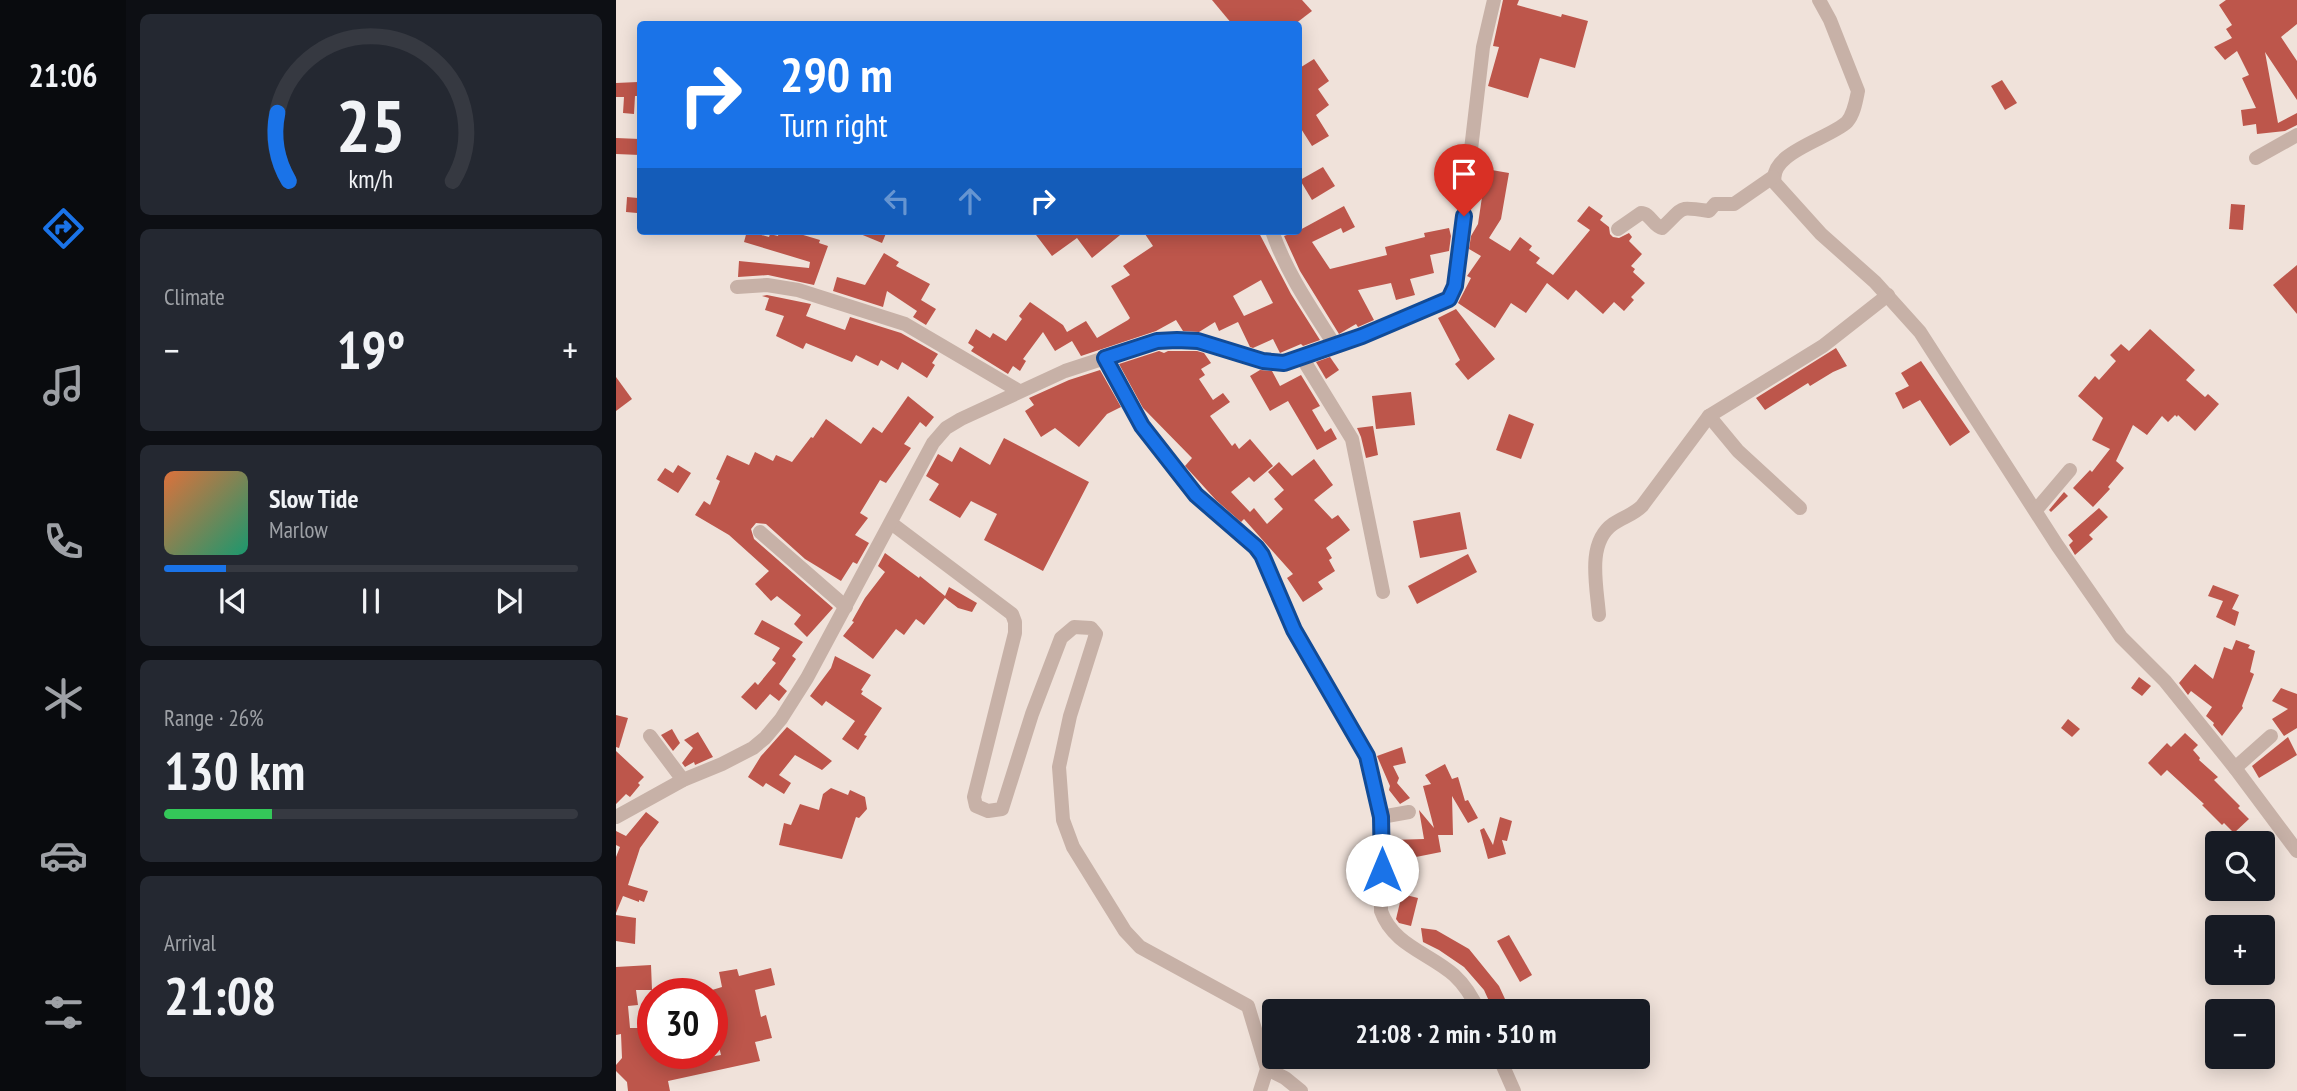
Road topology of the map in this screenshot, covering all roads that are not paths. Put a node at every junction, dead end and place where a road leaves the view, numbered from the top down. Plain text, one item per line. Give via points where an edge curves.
1 (1494, 0) edge
2 (1819, 0) edge
3 (2297, 135) edge
4 (2256, 158) dead end
5 (1773, 177) junction
6 (1618, 229) dead end
7 (1273, 235) edge
8 (737, 288) dead end
9 (1888, 295) junction
10 (1334, 344) junction
11 (1301, 356) junction
12 (1105, 358) junction
13 (1019, 391) junction
14 (1709, 416) junction
15 (2070, 470) dead end
16 (1800, 508) dead end
17 (2036, 510) junction
18 (891, 523) junction
19 (760, 533) dead end
20 (1383, 592) dead end
21 (846, 607) junction
22 (1599, 615) dead end
23 (650, 736) dead end
24 (2271, 736) dead end
25 (2235, 768) junction
26 (683, 780) junction
27 (1409, 812) dead end
28 (616, 817) edge
29 (1381, 817) junction
30 (2297, 851) edge
31 (1474, 999) edge
32 (1262, 1052) edge
33 (1267, 1069) joint
34 (1504, 1069) edge
35 (1260, 1091) edge
36 (1301, 1091) edge
37 (1514, 1091) edge

1 - 10 street via 1483,47 1452,294 1443,303
2 - 5 street via 1858,91 1856,102 1847,121 1782,160
3 - 4 street
5 - 6 street via 1734,204 1715,204 1709,211 1680,208 1662,228 1641,213
5 - 9 street via 1779,191
7 - 10 street
8 - 13 street via 766,285 797,290 905,324
9 - 14 street via 1823,345
9 - 17 street via 1920,332
10 - 11 street
11 - 12 street via 1276,363 1198,341 1177,340 1157,341
11 - 20 street via 1352,439
12 - 13 street
12 - 29 street via 1142,426 1196,495 1262,555 1294,630 1367,756
13 - 18 street via 946,428 933,443
14 - 16 street via 1738,451
14 - 22 street via 1642,506 1612,524 1601,537 1595,565
15 - 17 street
17 - 25 street via 2121,637 2165,681
18 - 21 street
18 - 32 street via 1012,614 1015,622 974,797 976,806 988,811 1002,809 1061,638 1074,627 1091,628 1096,634 1059,767 1063,820 1073,847 1140,947 1248,1006
19 - 21 street
21 - 26 street via 807,678 765,738 722,764
23 - 26 street
24 - 25 street
25 - 30 street
26 - 28 street
27 - 29 street
29 - 31 street via 1381,911 1385,924 1395,936 1454,975
33 - 35 street
33 - 36 street
34 - 37 street

